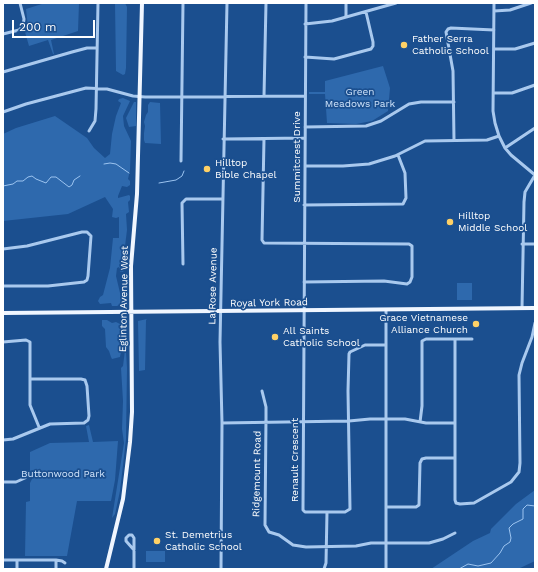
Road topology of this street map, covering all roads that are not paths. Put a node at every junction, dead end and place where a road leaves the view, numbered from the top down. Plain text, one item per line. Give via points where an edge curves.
1 (20, 3) edge
2 (98, 3) edge
3 (142, 3) edge
4 (183, 3) edge
5 (227, 3) edge
6 (266, 3) edge
7 (306, 3) edge
8 (346, 3) edge
9 (396, 3) edge
10 (494, 3) edge
11 (531, 3) edge
12 (494, 11) junction
13 (366, 12) junction
14 (346, 17) junction
15 (306, 24) junction
16 (494, 30) junction
17 (3, 34) edge
18 (535, 43) edge
19 (97, 48) junction
20 (494, 49) junction
21 (305, 57) junction
22 (3, 72) edge
23 (535, 85) edge
24 (97, 88) junction
25 (493, 93) junction
26 (264, 96) junction
27 (305, 96) junction
28 (140, 97) junction
29 (224, 97) junction
30 (181, 98) junction
31 (454, 102) junction
32 (3, 112) edge
33 (305, 127) junction
34 (535, 128) edge
35 (89, 131) dead end
36 (499, 136) junction
37 (305, 138) junction
38 (223, 139) junction
39 (264, 139) junction
40 (454, 140) junction
41 (506, 148) junction
42 (398, 155) junction
43 (181, 161) dead end
44 (305, 166) junction
45 (535, 175) edge
46 (222, 199) junction
47 (304, 205) junction
48 (304, 244) junction
49 (522, 244) junction
50 (535, 244) edge
51 (3, 249) edge
52 (183, 264) dead end
53 (304, 282) junction
54 (3, 286) edge
55 (522, 308) junction
56 (535, 308) edge
57 (386, 310) junction
58 (304, 311) junction
59 (221, 312) junction
60 (131, 313) junction
61 (3, 314) edge
62 (535, 323) edge
63 (455, 339) junction
64 (472, 339) dead end
65 (3, 342) edge
66 (386, 345) junction
67 (30, 379) junction
68 (262, 391) dead end
69 (386, 419) junction
70 (349, 421) junction
71 (266, 422) junction
72 (303, 422) junction
73 (420, 422) junction
74 (222, 423) junction
75 (455, 423) junction
76 (39, 427) junction
77 (3, 440) edge
78 (455, 458) junction
79 (25, 478) dead end
80 (3, 482) edge
81 (386, 507) junction
82 (327, 512) junction
83 (455, 533) dead end
84 (386, 544) junction
85 (326, 547) junction
86 (134, 550) junction
87 (3, 560) edge
88 (17, 560) junction
89 (56, 560) junction
90 (65, 563) dead end
91 (17, 569) edge
92 (56, 569) edge
93 (106, 569) edge
94 (134, 569) edge
95 (221, 569) edge
96 (324, 569) edge
97 (386, 569) edge

1 - 17 street via 23,26 19,30
2 - 19 street
3 - 28 main road, Eglinton Avenue West
4 - 30 street
5 - 29 street, La Rose Avenue
6 - 26 street
7 - 15 street, Summitcrest Drive
8 - 14 street
9 - 13 street
10 - 12 street
11 - 12 street via 510,10
12 - 16 street
13 - 14 street
13 - 21 street via 373,42 371,49 334,59
14 - 15 street via 326,23
15 - 21 street, Summitcrest Drive
16 - 20 street
16 - 31 street via 447,30 453,71
18 - 20 street via 515,49
19 - 22 street via 87,48
19 - 24 street
20 - 25 street
21 - 27 street, Summitcrest Drive
23 - 25 street via 512,93
24 - 28 street
24 - 32 street via 73,91
24 - 35 street via 96,117
25 - 36 street via 494,117
26 - 27 street
26 - 29 street
27 - 33 street, Summitcrest Drive
28 - 30 street
28 - 60 main road, Eglinton Avenue West
29 - 30 street
29 - 38 street, La Rose Avenue
30 - 43 street
31 - 33 street via 409,104 366,126
31 - 40 street
33 - 37 street, Summitcrest Drive
34 - 41 street
36 - 40 street via 487,140
36 - 41 street
37 - 39 street
37 - 44 street, Summitcrest Drive
38 - 39 street
38 - 46 street, La Rose Avenue
39 - 48 street via 263,242
40 - 42 street via 425,141
41 - 45 street
42 - 44 street via 360,165
42 - 47 street via 405,173 406,198 403,204
44 - 47 street, Summitcrest Drive
45 - 49 street via 525,192
46 - 52 street via 186,199 182,203
46 - 59 street, La Rose Avenue
47 - 48 street, Summitcrest Drive
48 - 53 street, Summitcrest Drive
48 - 53 street via 412,244 413,247 412,279 407,284 384,281
49 - 50 street
49 - 55 street
51 - 54 street via 27,246 82,232 87,232 91,236 88,276 84,282 48,286
53 - 58 street, Summitcrest Drive
55 - 56 main road, Royal York Road
55 - 57 main road, Royal York Road
57 - 58 main road, Royal York Road
57 - 66 street
58 - 59 main road, Royal York Road
58 - 72 street, Renault Crescent
59 - 60 main road, Royal York Road
59 - 74 street, La Rose Avenue
60 - 61 main road, Royal York Road
60 - 93 main road, Eglinton Avenue West via 132,412 128,458 119,516
62 - 78 street via 519,375 518,472 511,482 474,503 460,504 456,503
63 - 64 street
63 - 73 street via 422,341
63 - 75 street
65 - 67 street via 30,342
66 - 69 street
66 - 70 street, Renault Crescent via 365,345 349,354
67 - 76 street via 30,405
67 - 76 street via 80,379 85,380 87,384 87,421
68 - 71 street, Ridgemount Road via 266,406
69 - 70 street
69 - 73 street via 410,419
69 - 81 street
70 - 72 street
70 - 82 street, Renault Crescent via 350,509 345,512
71 - 72 street
71 - 74 street
71 - 85 street, Ridgemount Road via 266,529 290,544
72 - 82 street, Renault Crescent via 303,510
73 - 75 street
74 - 95 street, La Rose Avenue
75 - 78 street
76 - 77 street via 13,439
78 - 81 street via 422,459 419,505
79 - 80 street via 16,482
81 - 84 street
82 - 85 street
83 - 84 street, Ridgemount Road via 429,543
84 - 85 street, Ridgemount Road
84 - 97 street
85 - 96 street
86 - 86 street via 126,540 127,536 132,535 134,538
86 - 94 street
87 - 88 street
88 - 89 street
88 - 91 street
89 - 90 street
89 - 92 street

